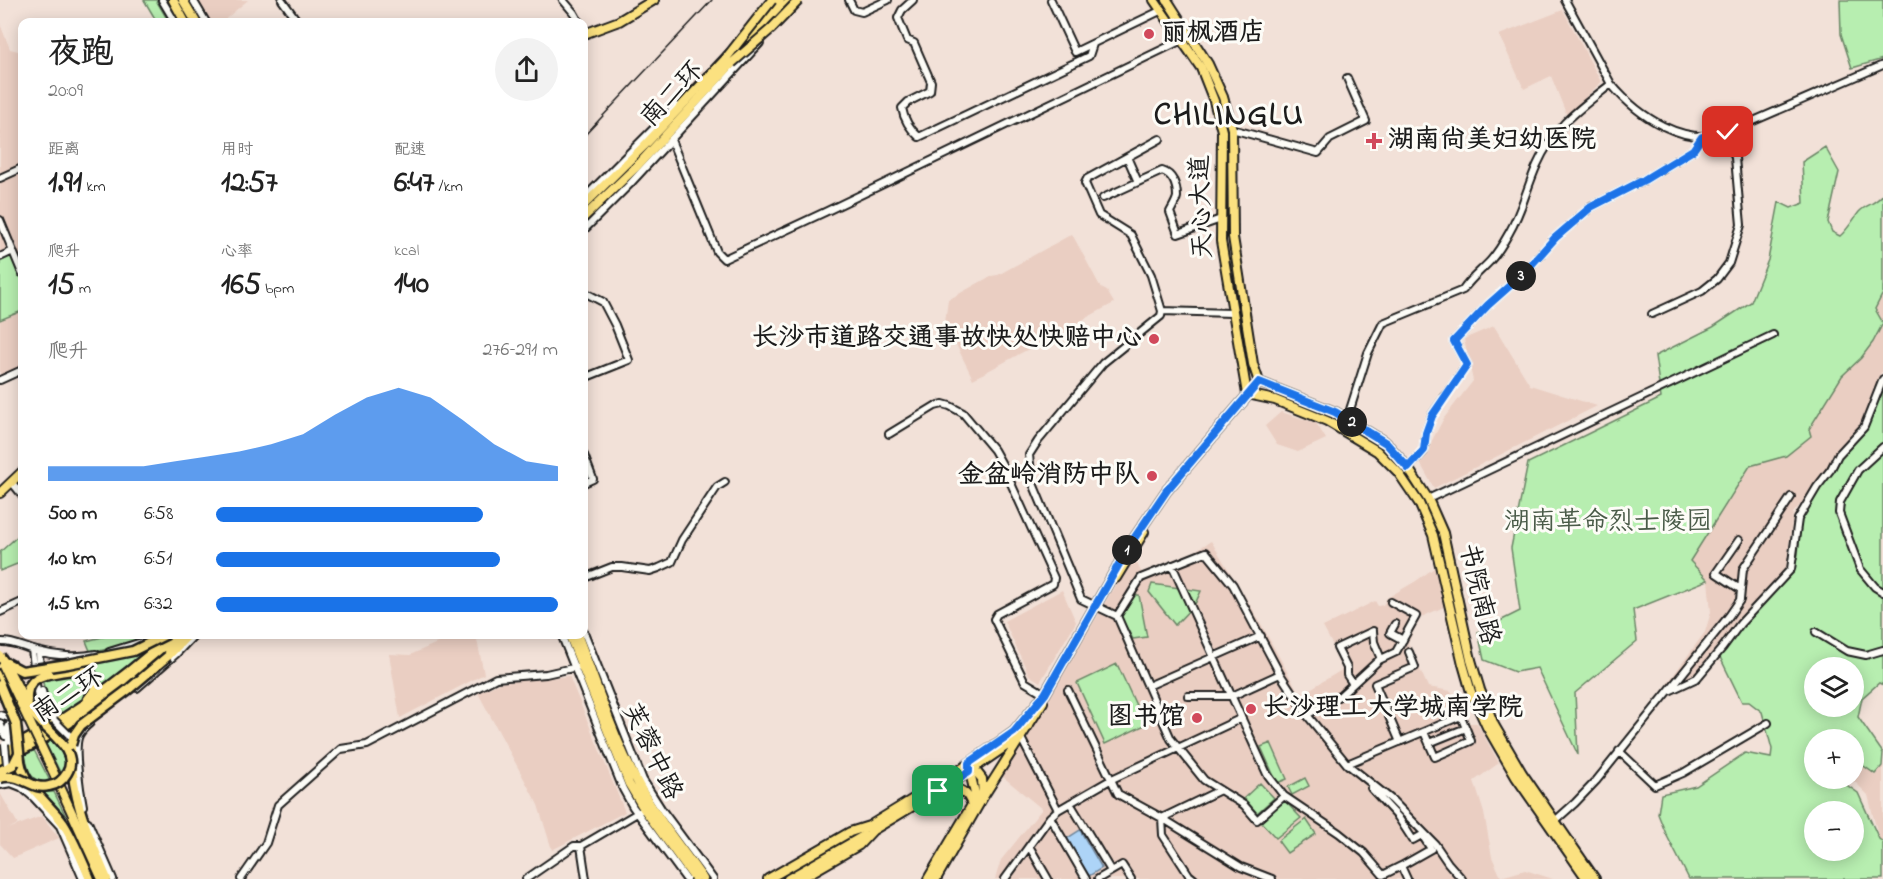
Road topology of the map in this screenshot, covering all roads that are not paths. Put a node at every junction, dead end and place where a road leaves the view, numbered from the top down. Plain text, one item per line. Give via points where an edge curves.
1 (162, 0) edge
2 (173, 0) edge
3 (183, 0) edge
4 (193, 0) edge
5 (282, 0) edge
6 (563, 0) edge
7 (648, 0) edge
8 (654, 0) edge
9 (774, 0) edge
10 (780, 0) edge
11 (791, 0) edge
12 (798, 0) edge
13 (849, 0) edge
14 (888, 0) edge
15 (913, 0) edge
16 (1051, 0) edge
17 (1154, 0) edge
18 (1167, 0) edge
19 (1565, 0) edge
20 (1160, 11) junction
21 (173, 18) edge
22 (183, 18) edge
23 (194, 18) edge
24 (204, 18) edge
25 (295, 18) edge
26 (577, 18) edge
27 (588, 31) edge
28 (588, 32) edge
29 (1182, 40) junction
30 (1093, 44) junction
31 (730, 60) junction
32 (1883, 65) edge
33 (1347, 78) dead end
34 (1611, 84) junction
35 (1232, 129) junction
36 (1728, 132) junction
37 (1702, 137) junction
38 (1160, 139) dead end
39 (671, 140) junction
40 (1127, 157) junction
41 (18, 170) edge
42 (0, 178) edge
43 (1138, 182) junction
44 (588, 194) edge
45 (1103, 198) dead end
46 (588, 201) edge
47 (588, 215) edge
48 (1221, 219) junction
49 (0, 220) edge
50 (588, 226) edge
51 (13, 251) junction
52 (0, 257) edge
53 (18, 263) edge
54 (588, 294) edge
55 (1162, 311) junction
56 (1232, 313) junction
57 (1652, 315) dead end
58 (1773, 336) dead end
59 (18, 372) edge
60 (588, 376) edge
61 (1883, 379) edge
62 (0, 380) edge
63 (1259, 382) junction
64 (1251, 395) junction
65 (1347, 419) junction
66 (889, 434) dead end
67 (1883, 447) edge
68 (588, 465) edge
69 (1408, 468) junction
70 (18, 476) edge
71 (18, 481) edge
72 (588, 481) edge
73 (725, 482) dead end
74 (14, 485) junction
75 (18, 490) edge
76 (0, 493) edge
77 (1791, 497) dead end
78 (0, 498) edge
79 (1428, 499) junction
80 (1739, 540) dead end
81 (1172, 566) junction
82 (588, 576) edge
83 (1740, 589) junction
84 (1883, 592) edge
85 (1391, 602) dead end
86 (18, 604) edge
87 (1097, 606) junction
88 (0, 612) edge
89 (1117, 616) junction
90 (1395, 624) dead end
91 (1816, 632) dead end
92 (1261, 636) junction
93 (148, 639) edge
94 (157, 639) edge
95 (167, 639) edge
96 (178, 639) edge
97 (184, 639) edge
98 (190, 639) edge
99 (564, 639) edge
100 (570, 639) edge
101 (579, 639) edge
102 (587, 639) edge
103 (1403, 640) junction
104 (0, 642) edge
105 (1883, 650) edge
106 (36, 651) junction
107 (1409, 652) dead end
108 (0, 657) edge
109 (1214, 657) junction
110 (1381, 659) junction
111 (578, 666) junction
112 (0, 674) edge
113 (1280, 674) junction
114 (1353, 684) junction
115 (0, 686) edge
116 (1148, 686) junction
117 (1068, 690) dead end
118 (1668, 692) junction
119 (1045, 694) junction
120 (1188, 696) dead end
121 (1232, 696) junction
122 (0, 703) edge
123 (43, 705) junction
124 (32, 707) junction
125 (78, 709) junction
126 (1308, 715) junction
127 (1242, 718) junction
128 (6, 720) edge
129 (1768, 723) dead end
130 (1466, 728) junction
131 (1424, 732) junction
132 (1021, 739) junction
133 (77, 741) junction
134 (1400, 742) junction
135 (1430, 744) junction
136 (12, 746) junction
137 (1179, 748) junction
138 (1619, 751) junction
139 (0, 753) edge
140 (71, 759) junction
141 (1347, 764) junction
142 (4, 765) edge
143 (969, 767) junction
144 (49, 768) junction
145 (0, 778) edge
146 (1112, 779) junction
147 (29, 782) junction
148 (10, 783) junction
149 (0, 785) edge
150 (1220, 790) junction
151 (938, 791) junction
152 (1284, 796) junction
153 (983, 797) junction
154 (1070, 803) junction
155 (972, 806) junction
156 (1058, 810) junction
157 (641, 811) junction
158 (1050, 817) junction
159 (1162, 818) junction
160 (1556, 820) junction
161 (871, 828) junction
162 (581, 846) junction
163 (1029, 846) junction
164 (1401, 866) junction
165 (1111, 872) junction
166 (83, 879) edge
167 (90, 879) edge
168 (96, 879) edge
169 (102, 879) edge
170 (107, 879) edge
171 (113, 879) edge
172 (241, 879) edge
173 (526, 879) edge
174 (586, 879) edge
175 (686, 879) edge
176 (695, 879) edge
177 (704, 879) edge
178 (713, 879) edge
179 (768, 879) edge
180 (777, 879) edge
181 (788, 879) edge
182 (800, 879) edge
183 (928, 879) edge
184 (936, 879) edge
185 (1005, 879) edge
186 (1048, 879) edge
187 (1086, 879) edge
188 (1098, 879) edge
189 (1131, 879) edge
190 (1194, 879) edge
191 (1272, 879) edge
192 (1407, 879) edge
193 (1462, 879) edge
194 (1587, 879) edge
195 (1595, 879) edge

1 - 21 street
2 - 22 main road
3 - 23 main road
4 - 24 street
5 - 25 street
6 - 26 street
7 - 27 main road
8 - 28 main road via 619,21
9 - 31 main road, bridge
9 - 44 street
10 - 31 highway, 南二环, bridge
11 - 31 highway, 南二环, bridge
12 - 31 main road, bridge via 771,29
12 - 39 street
13 - 14 street via 854,10 862,12
15 - 30 street via 898,18 931,82 930,91 903,108 911,130 919,137 1089,56
16 - 30 street via 1075,52
17 - 20 main road, 天心大道
18 - 35 main road, 天心大道 via 1208,64
19 - 34 street
20 - 29 main road, 天心大道
20 - 30 street
29 - 39 street via 724,259 717,252
29 - 48 main road, 天心大道 via 1201,68 1222,131
31 - 46 highway, 南二环
31 - 47 highway, 南二环
32 - 36 street
33 - 35 street via 1366,122 1330,138 1318,153
34 - 37 street via 1645,116
34 - 65 street via 1566,120 1547,146 1518,217 1491,261 1463,290 1383,323 1368,352
35 - 63 main road, 天心大道 via 1233,237
36 - 37 street
36 - 57 street via 1735,158 1741,225 1730,263 1702,291
37 - 69 street via 1693,150 1591,207 1555,238 1454,341 1467,365 1432,416 1424,450
38 - 40 street
39 - 50 street
40 - 43 street
40 - 55 street via 1087,179 1086,188 1099,215 1131,235 1151,275
41 - 42 street
43 - 45 street
43 - 48 street via 1162,171 1173,179 1177,199 1170,212 1178,234
48 - 56 main road, 天心大道
49 - 51 street
51 - 52 street
51 - 53 street
54 - 60 street via 603,302 628,360
55 - 56 street
55 - 87 street via 1161,316 1103,363 1029,455 1032,481 1080,599
56 - 64 main road, 天心大道
58 - 79 street
59 - 62 street
61 - 118 street via 1864,428 1839,455 1798,519 1791,569 1697,678
63 - 64 main road
63 - 65 main road, 书院南路
64 - 87 main road via 1167,490 1131,543
64 - 194 main road, 书院南路 via 1275,400 1327,421 1377,451 1398,472 1419,503 1433,536 1471,692 1486,727
65 - 69 main road, 书院南路 via 1386,443
66 - 119 street via 943,404 963,413 994,450 1054,578 1053,584 994,619 1025,682
67 - 84 street via 1858,470 1840,502 1839,513 1860,569
68 - 72 street via 593,478
69 - 79 main road, 书院南路
70 - 76 main road
71 - 74 main road
73 - 82 street via 711,496 672,562 650,571 612,567
74 - 75 street
74 - 78 main road
77 - 83 street via 1743,569
79 - 160 main road, 书院南路 via 1443,533 1480,690 1522,773
80 - 83 street via 1716,573
81 - 89 street via 1141,578
81 - 92 street via 1206,552 1233,585
81 - 109 street
83 - 118 street via 1740,600 1730,616
85 - 103 street via 1416,616
86 - 88 street
87 - 89 street
87 - 119 main road
87 - 132 main road
89 - 116 street
90 - 103 street via 1390,633
91 - 105 street via 1847,651 1866,655
92 - 109 street
92 - 113 street
93 - 106 street via 92,655
94 - 108 highway, bridge via 133,651 40,669 17,669
95 - 125 highway, 南二环
96 - 142 highway, 南二环 via 101,702
97 - 140 highway, bridge via 129,689 81,725 72,740
98 - 133 street via 152,675 86,726
99 - 111 street
100 - 111 main road, 芙蓉中路
101 - 177 main road, 芙蓉中路 via 639,787
102 - 178 street via 643,780
103 - 110 street via 1396,652
104 - 106 street via 15,642
106 - 123 street
107 - 134 street via 1415,667 1375,684
108 - 124 highway, bridge
108 - 144 main road, bridge
109 - 116 street
109 - 121 street
110 - 114 street
110 - 114 street via 1373,631 1337,648
111 - 157 main road, 芙蓉中路
111 - 172 street via 546,674 496,678 367,745 341,749 278,805 266,843
112 - 128 main road
113 - 121 street
113 - 126 street
114 - 126 street
115 - 128 highway, bridge
116 - 137 street via 1171,739
117 - 146 street
118 - 138 street
119 - 143 main road via 1014,732
120 - 121 street
121 - 127 street
122 - 128 highway, bridge via 7,706
123 - 124 street
123 - 124 street via 41,711
123 - 133 street, bridge
124 - 125 highway, bridge via 26,693 37,678 81,670 91,674 95,681 94,690
124 - 128 street
124 - 140 highway, bridge via 37,719
125 - 136 highway, 南二环
126 - 141 street
127 - 137 street
127 - 152 street via 1267,774
128 - 136 street
128 - 136 highway, bridge via 16,724
128 - 144 main road
129 - 138 street via 1655,785
130 - 131 street via 1461,716
130 - 135 street
130 - 135 street via 1472,741 1435,757
131 - 134 street
131 - 135 street
132 - 143 main road
132 - 153 main road
132 - 156 street
133 - 171 street via 85,813
134 - 141 street
136 - 139 highway
136 - 142 street, bridge
136 - 142 highway, bridge via 13,765
136 - 147 highway, bridge
137 - 146 street
137 - 150 street via 1204,780
138 - 160 street via 1596,781
140 - 147 highway, bridge via 69,770 56,784 38,787
140 - 170 highway via 81,818
141 - 164 street via 1398,817 1413,840 1422,835 1431,849
141 - 193 street via 1392,800 1435,844
142 - 148 street
143 - 151 main road
143 - 153 main road via 982,779
143 - 155 main road via 976,798
143 - 161 main road
144 - 168 main road
144 - 169 main road
145 - 147 highway, bridge via 12,776
146 - 154 street
146 - 159 street via 1118,794
147 - 167 highway via 65,826
148 - 149 street
148 - 166 street via 26,790 60,826
150 - 152 street via 1244,805 1257,820
150 - 159 street
151 - 155 main road via 960,790 967,794
151 - 161 main road
152 - 164 street via 1339,833 1383,875
153 - 184 main road
154 - 156 street
154 - 165 street
155 - 183 main road
156 - 158 street
157 - 162 street
157 - 175 street
157 - 176 main road, 芙蓉中路
158 - 163 street
158 - 187 street
159 - 190 street via 1163,835
159 - 191 street via 1241,867
160 - 195 main road, 书院南路
161 - 179 main road via 850,832
161 - 180 main road
161 - 181 main road
161 - 182 main road via 859,845
162 - 173 street via 574,846
162 - 174 street
163 - 185 street
163 - 186 street
164 - 192 street
165 - 188 street
165 - 189 street via 1122,865

